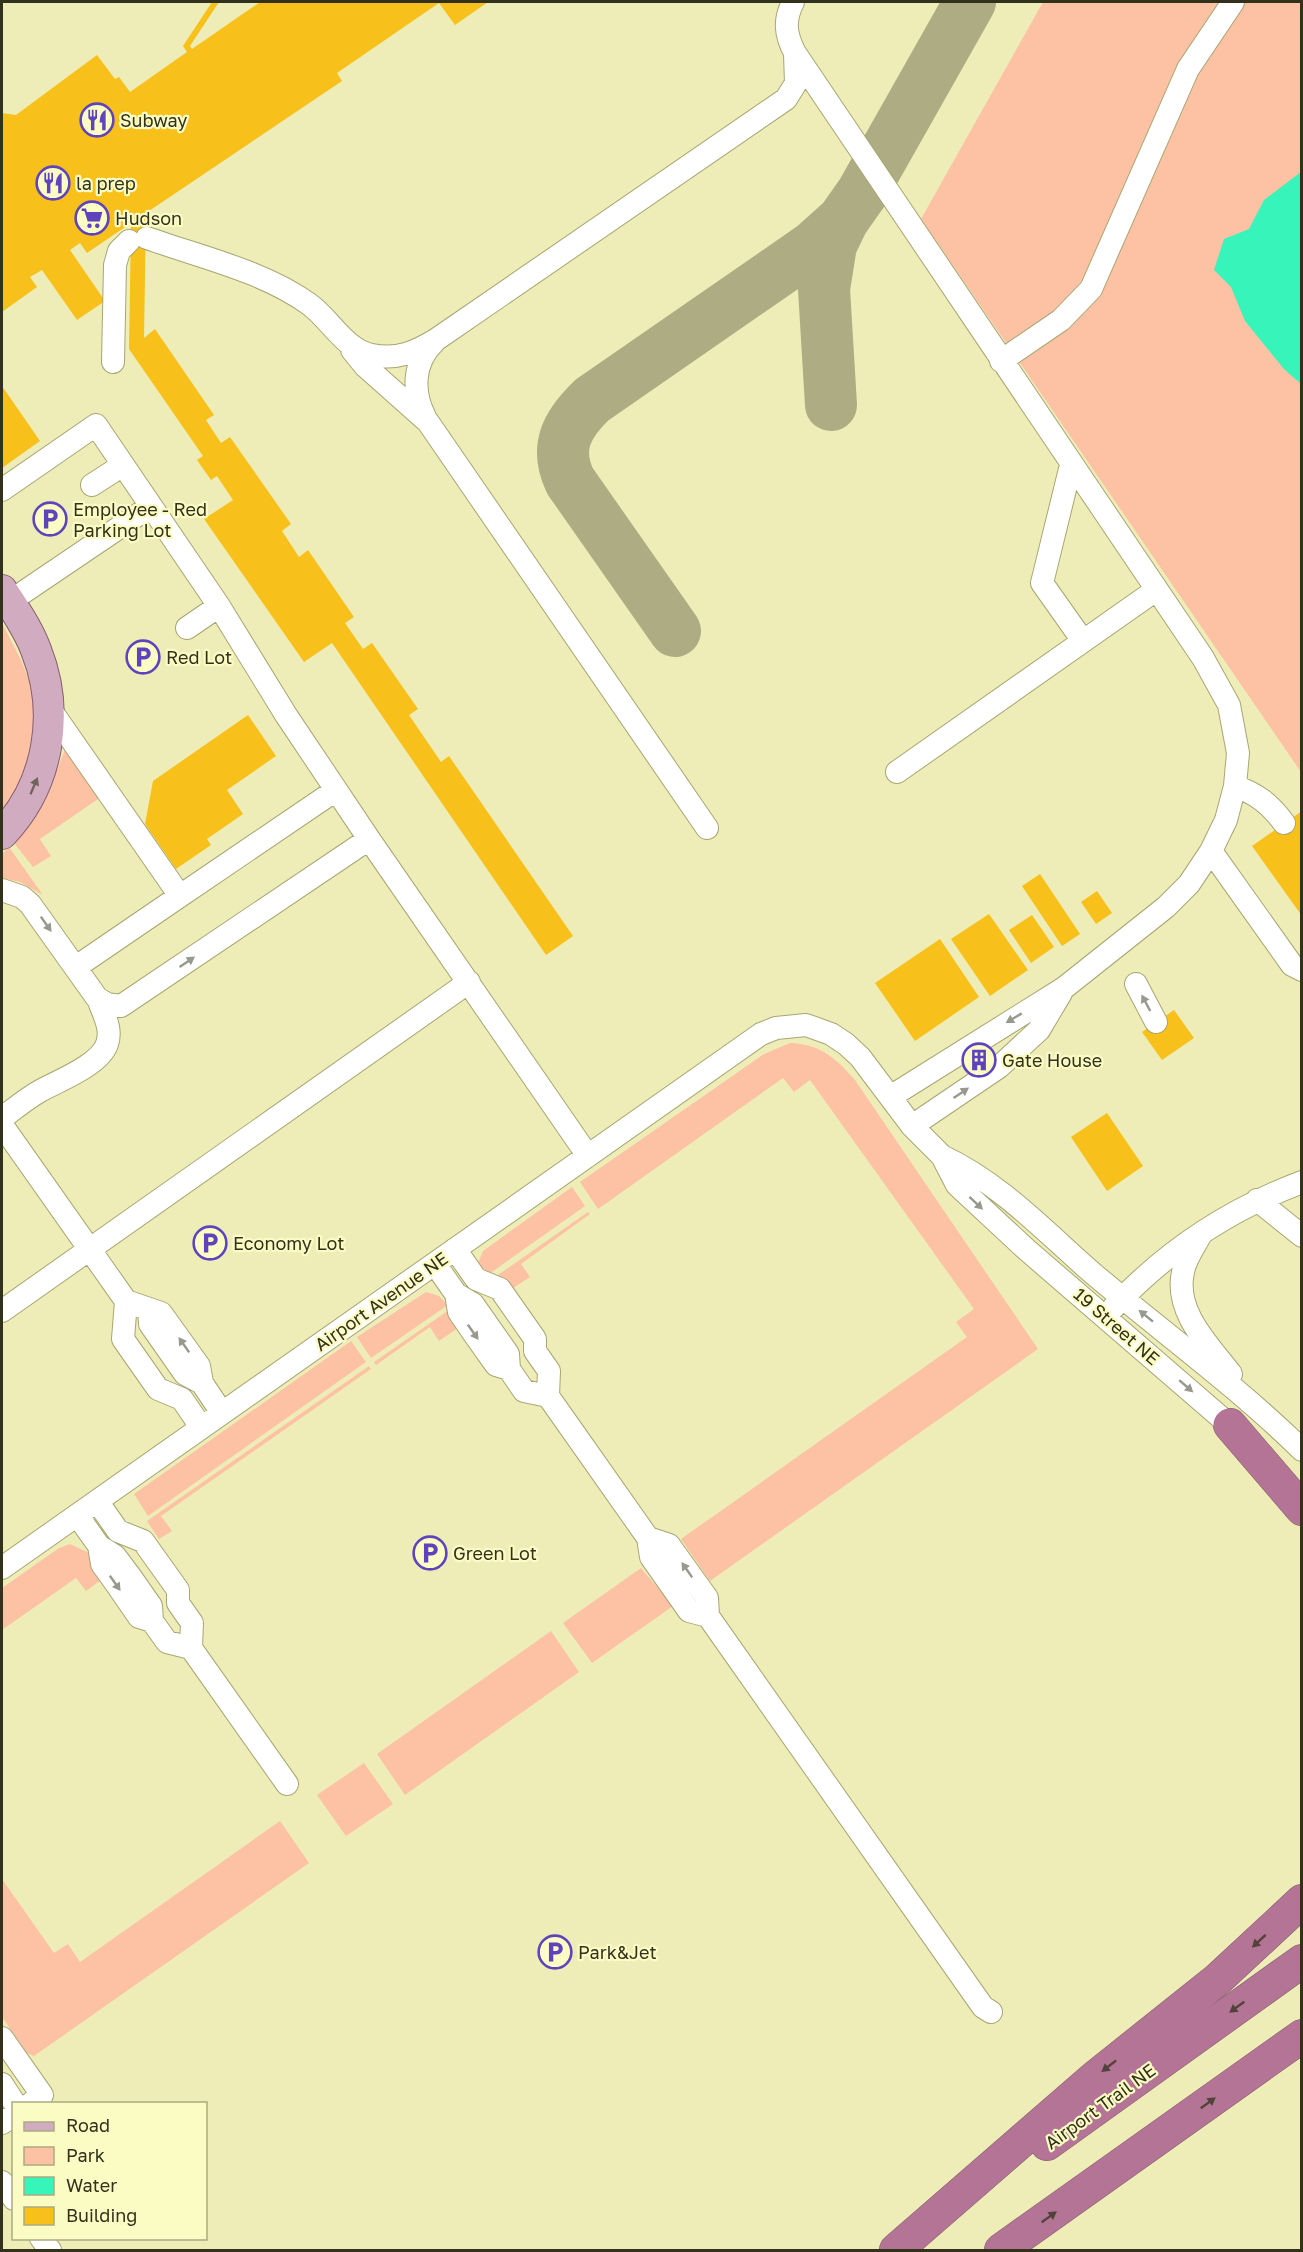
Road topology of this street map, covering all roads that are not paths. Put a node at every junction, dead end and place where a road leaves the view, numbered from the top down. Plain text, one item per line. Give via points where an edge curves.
1 (793, 2) edge
2 (1232, 2) edge
3 (795, 53) junction
4 (770, 110) junction
5 (836, 112) junction
6 (344, 339) junction
7 (437, 339) junction
8 (1001, 361) junction
9 (113, 362) dead end
10 (428, 422) junction
11 (123, 465) junction
12 (1071, 465) junction
13 (92, 485) dead end
14 (2, 490) edge
15 (151, 506) junction
16 (1156, 590) junction
17 (5, 596) edge
18 (219, 606) junction
19 (187, 628) dead end
20 (1083, 641) junction
21 (48, 706) junction
22 (897, 772) dead end
23 (1235, 786) junction
24 (336, 790) junction
25 (1284, 823) dead end
26 (707, 828) dead end
27 (2, 834) edge
28 (369, 839) junction
29 (1211, 851) junction
30 (2, 890) edge
31 (180, 896) junction
32 (76, 967) junction
33 (1302, 970) edge
34 (464, 976) junction
35 (1136, 984) dead end
36 (1064, 988) junction
37 (99, 1001) junction
38 (1156, 1022) dead end
39 (761, 1034) joint
40 (890, 1097) junction
41 (2, 1118) edge
42 (2, 1125) edge
43 (912, 1126) junction
44 (588, 1156) junction
45 (942, 1156) junction
46 (1302, 1182) edge
47 (1257, 1200) junction
48 (1203, 1230) junction
49 (1302, 1236) edge
50 (89, 1249) junction
51 (455, 1250) junction
52 (435, 1264) junction
53 (1123, 1298) junction
54 (126, 1301) junction
55 (2, 1311) edge
56 (1105, 1318) junction
57 (548, 1396) junction
58 (1256, 1406) junction
59 (222, 1413) junction
60 (1230, 1425) junction
61 (201, 1427) junction
62 (1302, 1450) edge
63 (1302, 1488) edge
64 (97, 1501) junction
65 (1302, 1509) edge
66 (77, 1515) junction
67 (2, 1568) edge
68 (191, 1648) junction
69 (287, 1784) dead end
70 (1302, 1901) edge
71 (1302, 1961) edge
72 (990, 2012) dead end
73 (1302, 2036) edge
74 (2, 2038) edge
75 (2, 2084) edge
76 (32, 2102) edge
77 (8, 2113) edge
78 (2, 2182) edge
79 (12, 2196) edge
80 (898, 2250) edge
81 (1001, 2250) edge

1 - 3 street via 785,21
2 - 8 street via 1188,69 1091,289 1061,320
3 - 4 street via 796,83 786,99
3 - 5 street
4 - 5 street via 805,100
4 - 7 street
5 - 8 street
6 - 7 street via 371,355 392,357 411,354
6 - 9 street via 325,317 293,294 246,273 138,240 119,251 115,265
6 - 10 street via 365,366
7 - 10 street via 422,357 417,376 417,395
8 - 12 street
10 - 26 street
11 - 13 street
11 - 14 street via 96,425
11 - 15 street
12 - 16 street
12 - 20 street via 1042,583
15 - 17 street
15 - 18 street
16 - 20 street
16 - 23 street via 1203,658 1229,705 1238,753
17 - 21 main road via 36,649 44,672
18 - 19 street
18 - 24 street
20 - 22 street
27 -> 21 main road via 29,797 40,771 47,746
21 - 31 street
23 - 25 street via 1254,793
23 - 29 street via 1226,820
24 - 28 street
24 - 31 street
28 - 34 street
37 -> 28 street via 113,1006 127,1003
29 - 33 street via 1292,965
29 - 36 street via 1189,884 1166,908
30 -> 32 street via 30,904
31 - 32 street
32 - 37 street
34 - 44 street
34 - 50 street via 382,1025 355,1062
38 -> 35 street
36 -> 40 street
43 -> 36 street via 1007,1059 1039,1029
37 - 41 street via 109,1030 106,1048 63,1081 39,1092
39 - 40 street, 19 Street NE via 792,1025 806,1025 831,1034 860,1058
39 - 44 street, Airport Avenue NE
40 - 43 street, 19 Street NE
42 - 50 street
43 - 45 street, 19 Street NE
44 - 51 street, Airport Avenue NE
45 - 53 street, 19 Street NE via 972,1170
45 -> 56 street, 19 Street NE via 957,1185
46 - 47 street
47 - 48 street
47 - 49 street
48 - 53 street via 1156,1264
48 - 58 street via 1182,1273 1186,1309 1191,1323
50 - 54 street
50 - 55 street
51 - 52 street, Airport Avenue NE
51 - 57 street via 476,1279 500,1289 535,1339 535,1351 549,1371
52 -> 57 street via 456,1294 459,1312 496,1365 509,1369 524,1391
52 - 59 street, Airport Avenue NE
53 - 56 street
58 -> 53 street, 19 Street NE
59 -> 54 street via 202,1383 199,1366 161,1313
54 - 61 street via 123,1339 158,1389 182,1399
56 -> 60 street, 19 Street NE
57 - 72 street via 648,1538 651,1557 689,1611 708,1616
58 - 62 street, 19 Street NE
59 - 61 street, Airport Avenue NE
60 - 63 street, 19 Street NE
60 - 65 highway
61 - 64 street, Airport Avenue NE
64 - 66 street, Airport Avenue NE
64 - 68 street via 118,1531 143,1541 178,1590 178,1603 192,1623
66 - 67 street, Airport Avenue NE
66 -> 68 street via 99,1546 102,1564 139,1617 152,1621 167,1642
68 - 69 street
70 -> 80 highway via 1218,1979 1094,2078
71 -> 80 highway, Airport Trail NE
81 -> 73 highway
74 - 76 street via 42,2095
75 - 77 street
78 - 79 street

